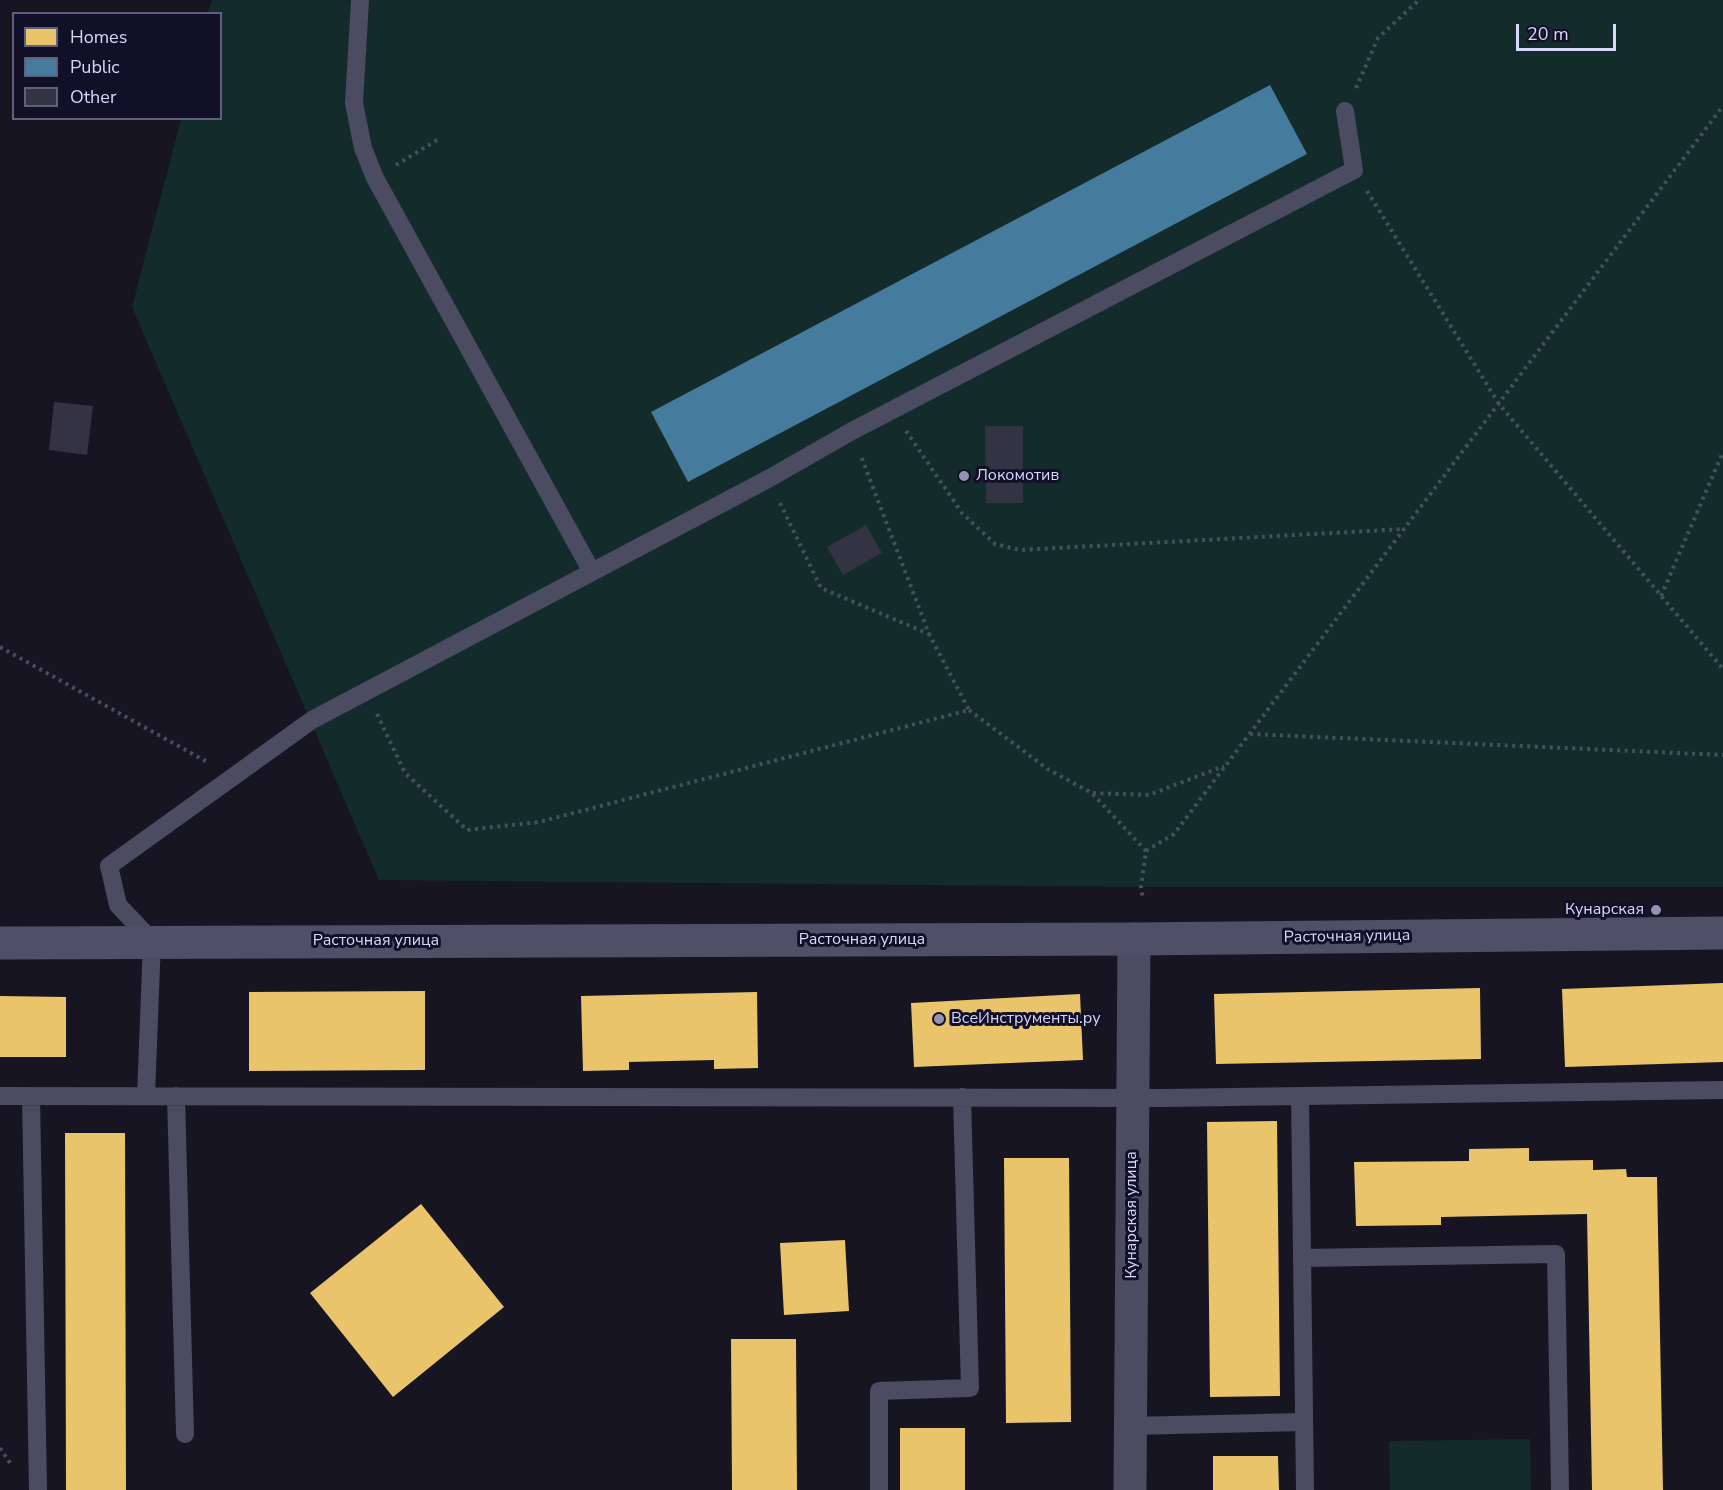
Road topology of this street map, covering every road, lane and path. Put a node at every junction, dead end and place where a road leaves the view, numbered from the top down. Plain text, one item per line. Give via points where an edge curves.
1 (360, 0) edge
2 (1418, 0) edge
3 (1723, 106) edge
4 (1345, 111) joint
5 (437, 140) dead end
6 (1354, 170) junction
7 (375, 178) junction
8 (1499, 404) junction
9 (892, 411) junction
10 (852, 432) junction
11 (1723, 452) edge
12 (768, 479) junction
13 (1405, 529) junction
14 (592, 572) junction
15 (1661, 596) junction
16 (929, 634) junction
17 (0, 647) edge
18 (1723, 669) edge
19 (366, 691) junction
20 (969, 710) junction
21 (1249, 734) junction
22 (1723, 755) edge
23 (1225, 766) junction
24 (233, 777) junction
25 (1092, 793) junction
26 (1146, 851) junction
27 (1143, 899) dead end
28 (1723, 933) edge
29 (1134, 939) junction
30 (152, 941) junction
31 (0, 943) edge
32 (1723, 1090) edge
33 (0, 1096) edge
34 (31, 1096) junction
35 (146, 1096) junction
36 (176, 1096) junction
37 (1300, 1096) junction
38 (962, 1097) junction
39 (1132, 1097) junction
40 (1302, 1258) junction
41 (1304, 1422) junction
42 (1130, 1426) junction
43 (185, 1434) dead end
44 (38, 1490) edge
45 (879, 1490) edge
46 (1130, 1490) edge
47 (1305, 1490) edge
48 (1560, 1490) edge

1 - 7 lane via 354,103 363,148
2 - 4 path via 1378,38
3 - 8 path
4 - 6 lane
5 - 7 path
6 - 8 path
6 - 9 lane
7 - 14 lane
8 - 13 path
8 - 15 path
9 - 10 lane
9 - 13 path via 962,513 995,544 1020,550
10 - 12 lane
10 - 16 path
11 - 15 path
12 - 14 lane
12 - 16 path via 821,588
13 - 21 path
14 - 19 lane
15 - 18 path
16 - 20 path
17 - 24 path
19 - 20 path via 405,772 466,830 539,822
19 - 24 lane via 312,720
20 - 25 path via 1049,770
21 - 22 path
21 - 23 path
23 - 25 path via 1149,795
23 - 26 path via 1174,834
24 - 30 lane via 109,866 118,905
25 - 26 path
26 - 27 path
28 - 29 main road, Расточная улица
29 - 30 main road, Расточная улица
29 - 39 street, Кунарская улица
30 - 31 main road, Расточная улица
30 - 35 lane
32 - 37 lane
33 - 34 lane
34 - 35 lane
34 - 44 lane
35 - 36 lane
36 - 38 lane
36 - 43 lane
37 - 39 lane
37 - 40 lane
38 - 39 lane
38 - 45 lane via 970,1388 879,1391
39 - 42 street, Кунарская улица
40 - 41 lane
40 - 48 lane via 1556,1254
41 - 42 lane
41 - 47 lane
42 - 46 street, Кунарская улица

